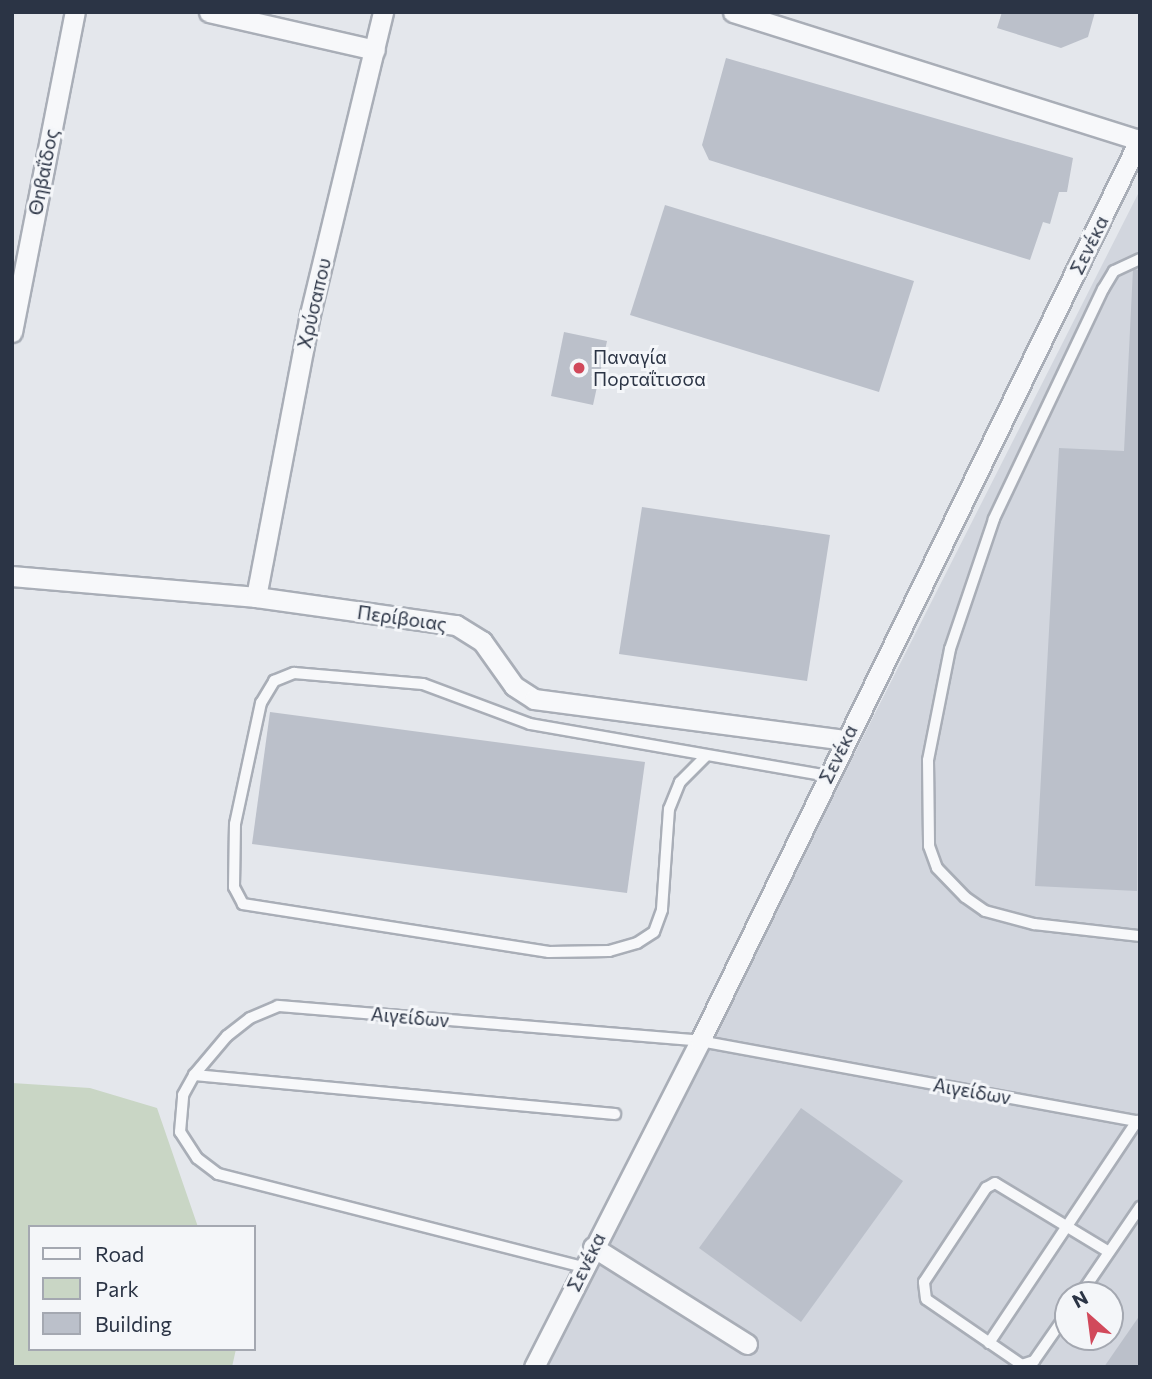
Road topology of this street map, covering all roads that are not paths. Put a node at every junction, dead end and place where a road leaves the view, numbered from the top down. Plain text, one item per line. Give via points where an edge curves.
1 (75, 12) edge
2 (209, 12) edge
3 (383, 12) edge
4 (733, 12) edge
5 (375, 50) junction
6 (1140, 140) edge
7 (1140, 259) edge
8 (12, 332) edge
9 (12, 576) edge
10 (256, 597) junction
11 (844, 740) junction
12 (706, 756) junction
13 (827, 776) junction
14 (1140, 936) edge
15 (701, 1041) junction
16 (194, 1075) junction
17 (615, 1114) dead end
18 (1139, 1121) edge
19 (1140, 1207) edge
20 (1068, 1225) junction
21 (593, 1247) junction
22 (1109, 1252) junction
23 (583, 1267) junction
24 (1089, 1281) edge
25 (1054, 1331) edge
26 (989, 1343) junction
27 (747, 1344) dead end
28 (534, 1367) edge

1 - 8 street, Θηβαΐδος
2 - 5 street
3 - 5 street, Χρύσαπου
4 - 6 street
5 - 10 street, Χρύσαπου via 310,314
6 - 11 street, Σενέκα
7 - 14 lane via 1114,271 1103,289 994,519 950,649 928,772 929,846 937,868 965,897 985,911 1034,924
9 - 10 street, Περίβοιας
10 - 11 street, Περίβοιας via 456,625 482,641 514,686 545,701
11 - 13 street, Σενέκα
12 - 12 lane via 680,782 670,808 662,910 654,932 628,946 549,952 243,904 234,887 235,824 261,703 274,681 294,674 423,684 530,724
12 - 13 lane
13 - 15 street, Σενέκα
15 - 16 lane, Αιγείδων via 278,1006 242,1024
15 - 18 lane, Αιγείδων
15 - 21 street, Σενέκα
16 - 17 lane
16 - 23 lane, Αιγείδων via 183,1095 180,1132 197,1158 218,1174
18 - 20 lane
19 - 22 lane
20 - 22 lane
20 - 26 lane
20 - 26 lane via 1004,1184 986,1188 923,1282 923,1291 934,1305
21 - 23 street, Σενέκα
21 - 27 street
22 - 24 lane
23 - 28 street, Σενέκα
25 - 26 lane via 1029,1365

